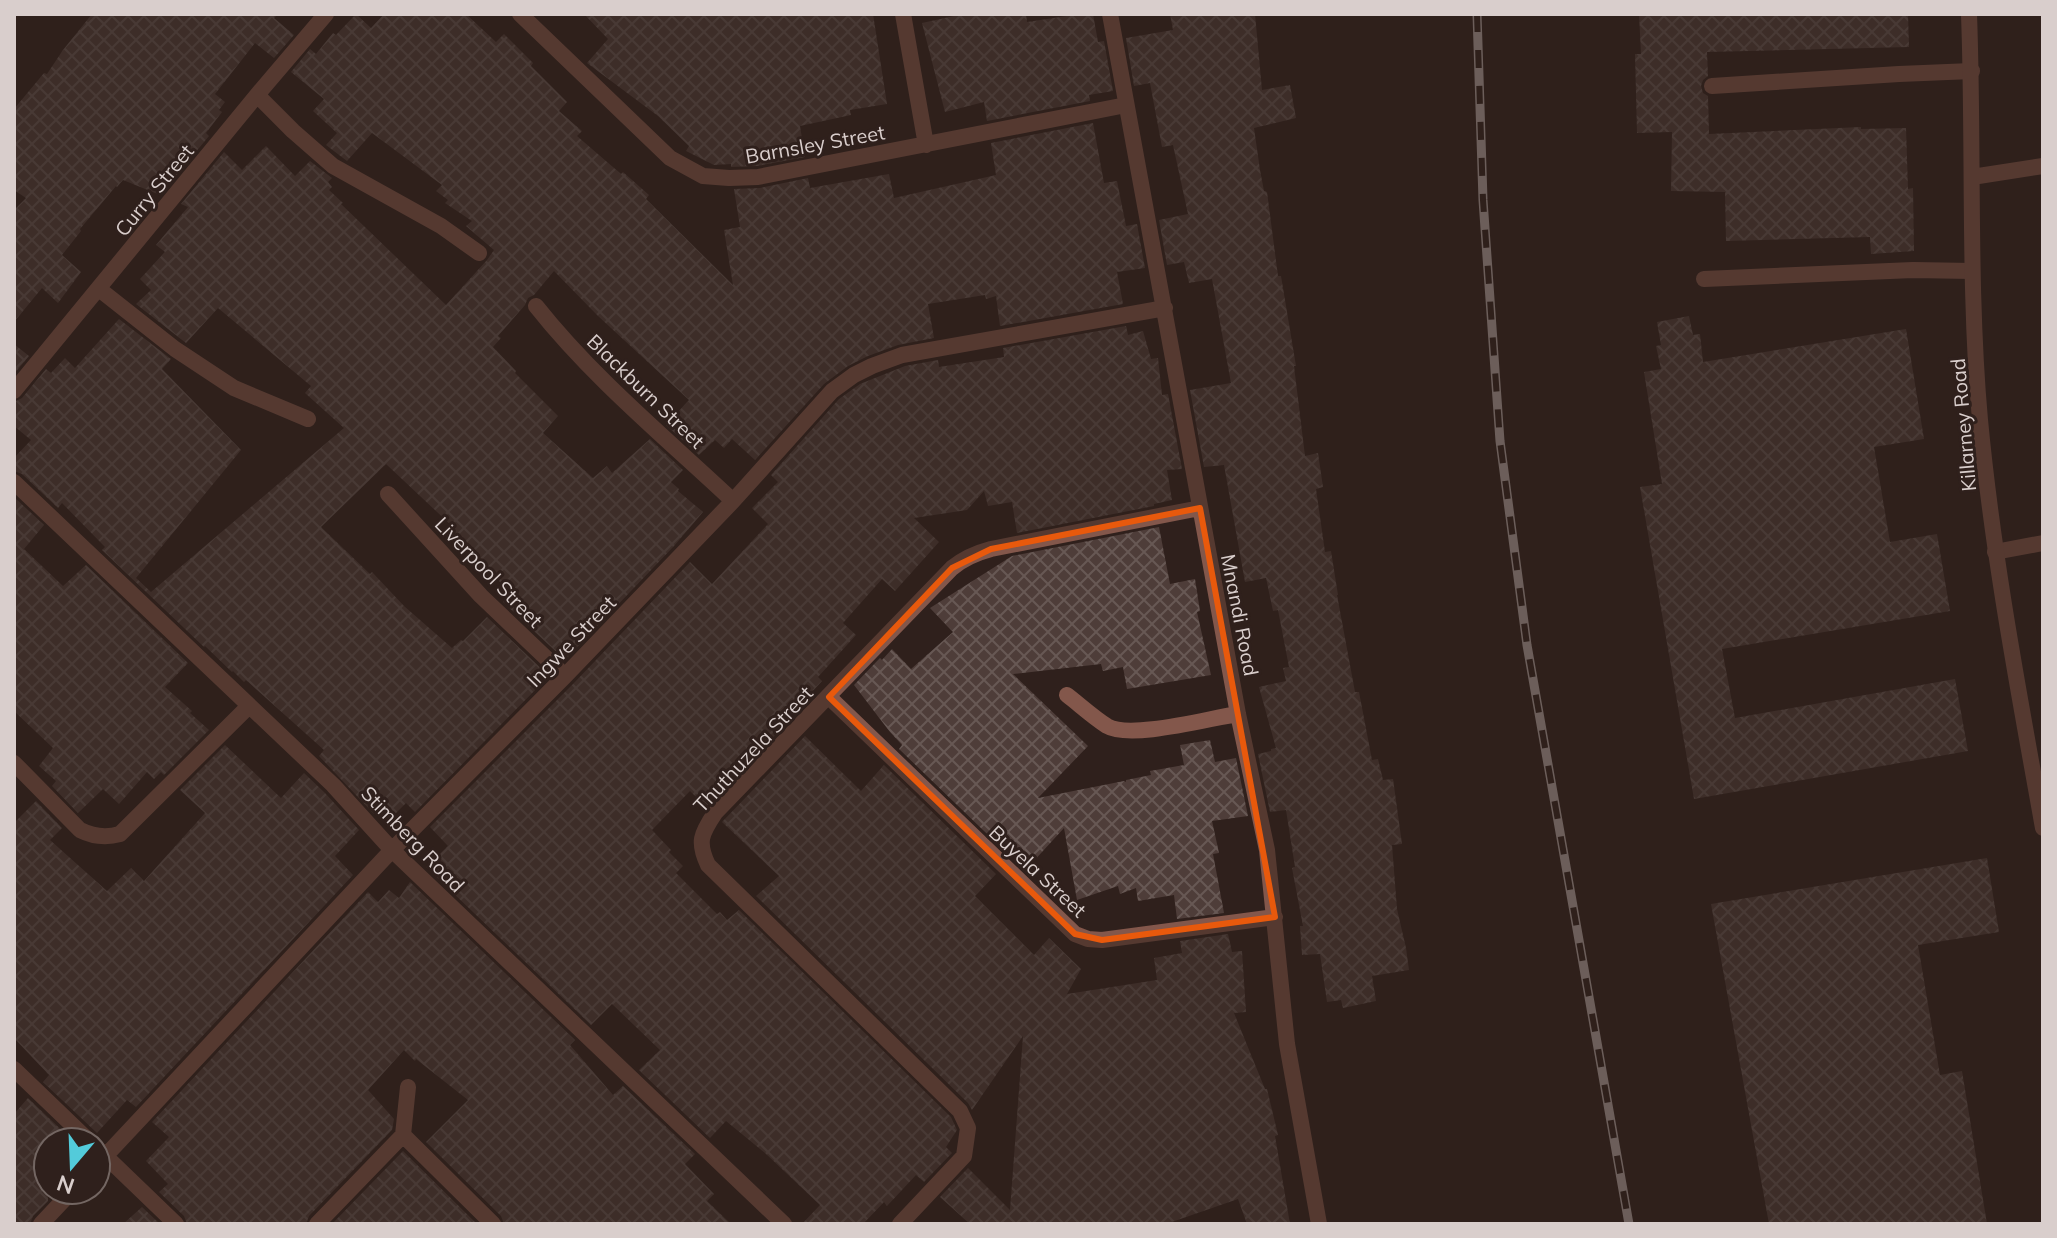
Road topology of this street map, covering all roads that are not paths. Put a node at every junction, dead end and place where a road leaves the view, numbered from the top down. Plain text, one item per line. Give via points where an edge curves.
1 (326, 14) edge
2 (520, 14) edge
3 (903, 14) edge
4 (1110, 14) edge
5 (1969, 14) edge
6 (1972, 71) junction
7 (1712, 86) dead end
8 (257, 95) junction
9 (1126, 105) junction
10 (926, 145) junction
11 (2043, 166) edge
12 (1972, 177) junction
13 (479, 253) dead end
14 (1972, 271) junction
15 (1704, 279) dead end
16 (99, 289) junction
17 (536, 306) dead end
18 (1165, 308) junction
19 (14, 391) edge
20 (308, 419) dead end
21 (14, 482) edge
22 (388, 494) dead end
23 (733, 501) junction
24 (1200, 508) junction
25 (2043, 543) edge
26 (1995, 552) junction
27 (565, 676) junction
28 (1067, 695) dead end
29 (829, 697) junction
30 (249, 706) junction
31 (1238, 714) junction
32 (14, 763) edge
33 (2043, 828) edge
34 (392, 850) junction
35 (1275, 917) junction
36 (14, 1069) edge
37 (408, 1087) dead end
38 (73, 1126) edge
39 (403, 1135) junction
40 (112, 1143) edge
41 (112, 1168) edge
42 (58, 1206) edge
43 (41, 1224) edge
44 (176, 1224) edge
45 (317, 1224) edge
46 (493, 1224) edge
47 (784, 1224) edge
48 (900, 1224) edge
49 (1319, 1224) edge

1 - 8 street, Curry Street
2 - 10 street, Barnsley Street via 670,158 703,176 758,177
3 - 10 street
4 - 9 street, Mnandi Road
5 - 6 street, Killarney Road
6 - 7 street
6 - 12 street, Killarney Road
8 - 13 street via 333,166
8 - 16 street, Curry Street
9 - 10 street, Barnsley Street
9 - 18 street, Mnandi Road
11 - 12 street
12 - 14 street, Killarney Road
14 - 15 street
14 - 26 street, Killarney Road via 1980,419
16 - 19 street, Curry Street
16 - 20 street via 234,388
17 - 23 street, Blackburn Street via 592,369
18 - 23 street, Ingwe Street via 902,355 872,366 832,391
18 - 24 street, Mnandi Road
21 - 30 street, Stimberg Road
22 - 27 street, Liverpool Street via 481,596
23 - 27 street, Ingwe Street
24 - 29 street, Thuthuzela Street via 972,554 952,568
24 - 31 street, Mnandi Road
25 - 26 street
26 - 33 street, Killarney Road
27 - 34 street, Ingwe Street
28 - 31 street via 1118,730
29 - 35 street, Buyela Street via 1075,934 1102,940
29 - 48 street, Thuthuzela Street via 715,813 705,828 702,851 708,865 960,1111 968,1128 964,1156
30 - 32 street via 120,834 80,830
30 - 34 street, Stimberg Road
31 - 35 street, Mnandi Road via 1267,850
34 - 40 street, Ingwe Street
34 - 47 street, Stimberg Road
35 - 49 street, Mnandi Road via 1287,1044
36 - 38 street
37 - 39 street
39 - 45 street
39 - 46 street
41 - 44 street
42 - 43 street

